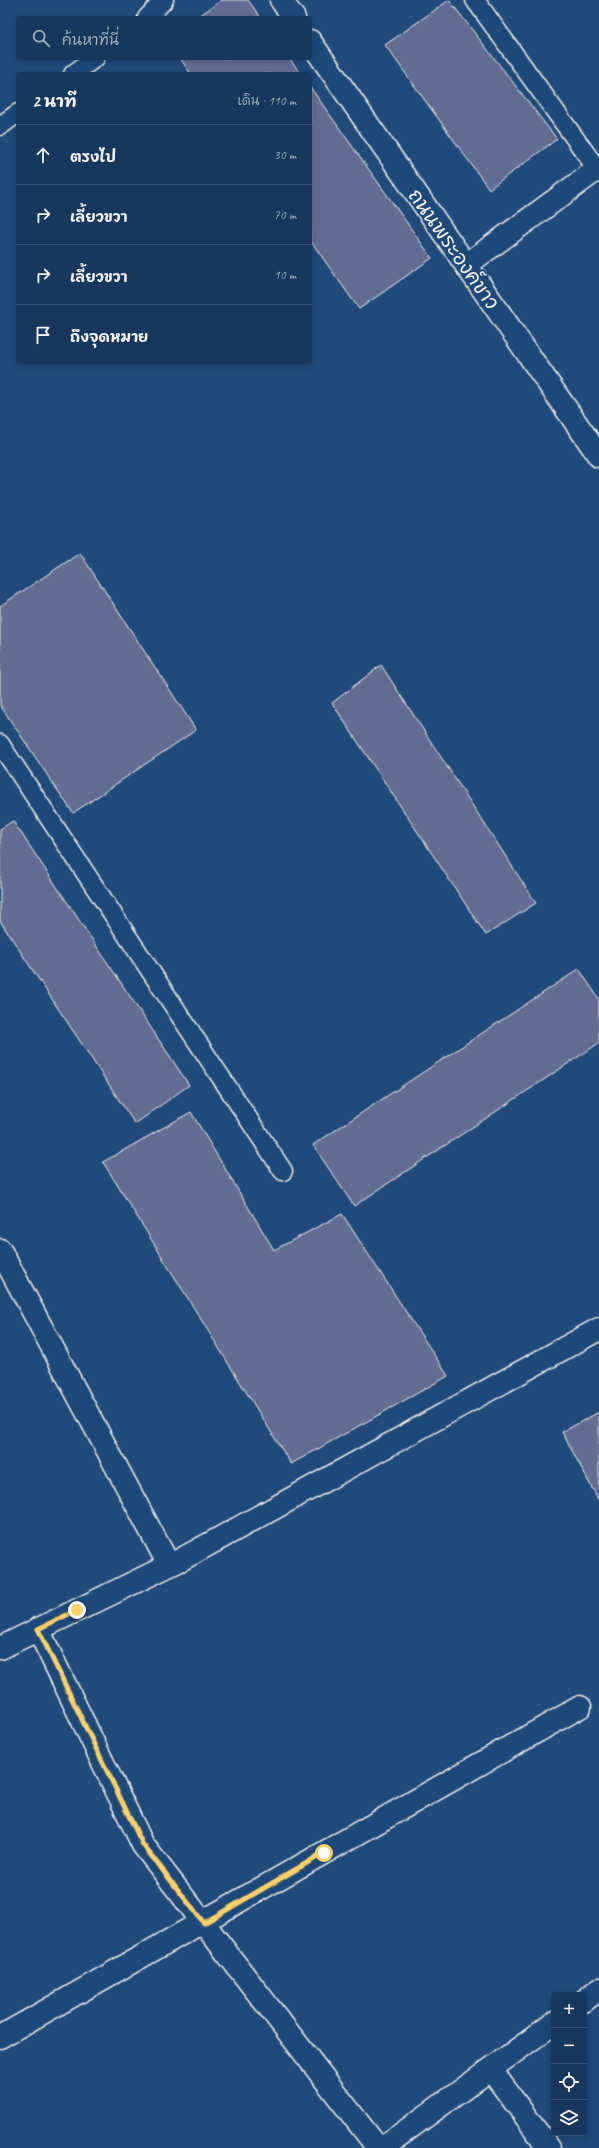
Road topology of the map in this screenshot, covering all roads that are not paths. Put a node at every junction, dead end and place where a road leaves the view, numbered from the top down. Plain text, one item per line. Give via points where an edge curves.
1 (164, 0) edge
2 (281, 0) edge
3 (475, 0) edge
4 (149, 16) edge
5 (293, 16) edge
6 (312, 45) edge
7 (92, 60) edge
8 (76, 72) edge
9 (16, 114) edge
10 (0, 126) edge
11 (598, 169) edge
12 (466, 265) junction
13 (599, 456) edge
14 (0, 744) edge
15 (283, 1171) dead end
16 (0, 1250) edge
17 (599, 1329) edge
18 (169, 1566) junction
19 (38, 1629) junction
20 (0, 1648) edge
21 (580, 1707) dead end
22 (204, 1923) junction
23 (599, 1989) edge
24 (587, 1999) edge
25 (551, 2025) edge
26 (0, 2038) edge
27 (491, 2070) junction
28 (378, 2148) edge
29 (382, 2148) edge
30 (549, 2148) edge

1 - 4 lane
2 - 5 street
3 - 11 lane
6 - 12 street, ถนนพระองค์ขาว
7 - 8 lane
9 - 10 lane
11 - 12 street
12 - 13 street, ถนนพระองค์ขาว
14 - 15 lane
16 - 18 street
17 - 18 street
18 - 19 street
19 - 20 street
19 - 22 street via 143,1845
21 - 22 street
22 - 26 street
22 - 28 street
23 - 24 street
25 - 27 street
27 - 29 street
27 - 30 street

